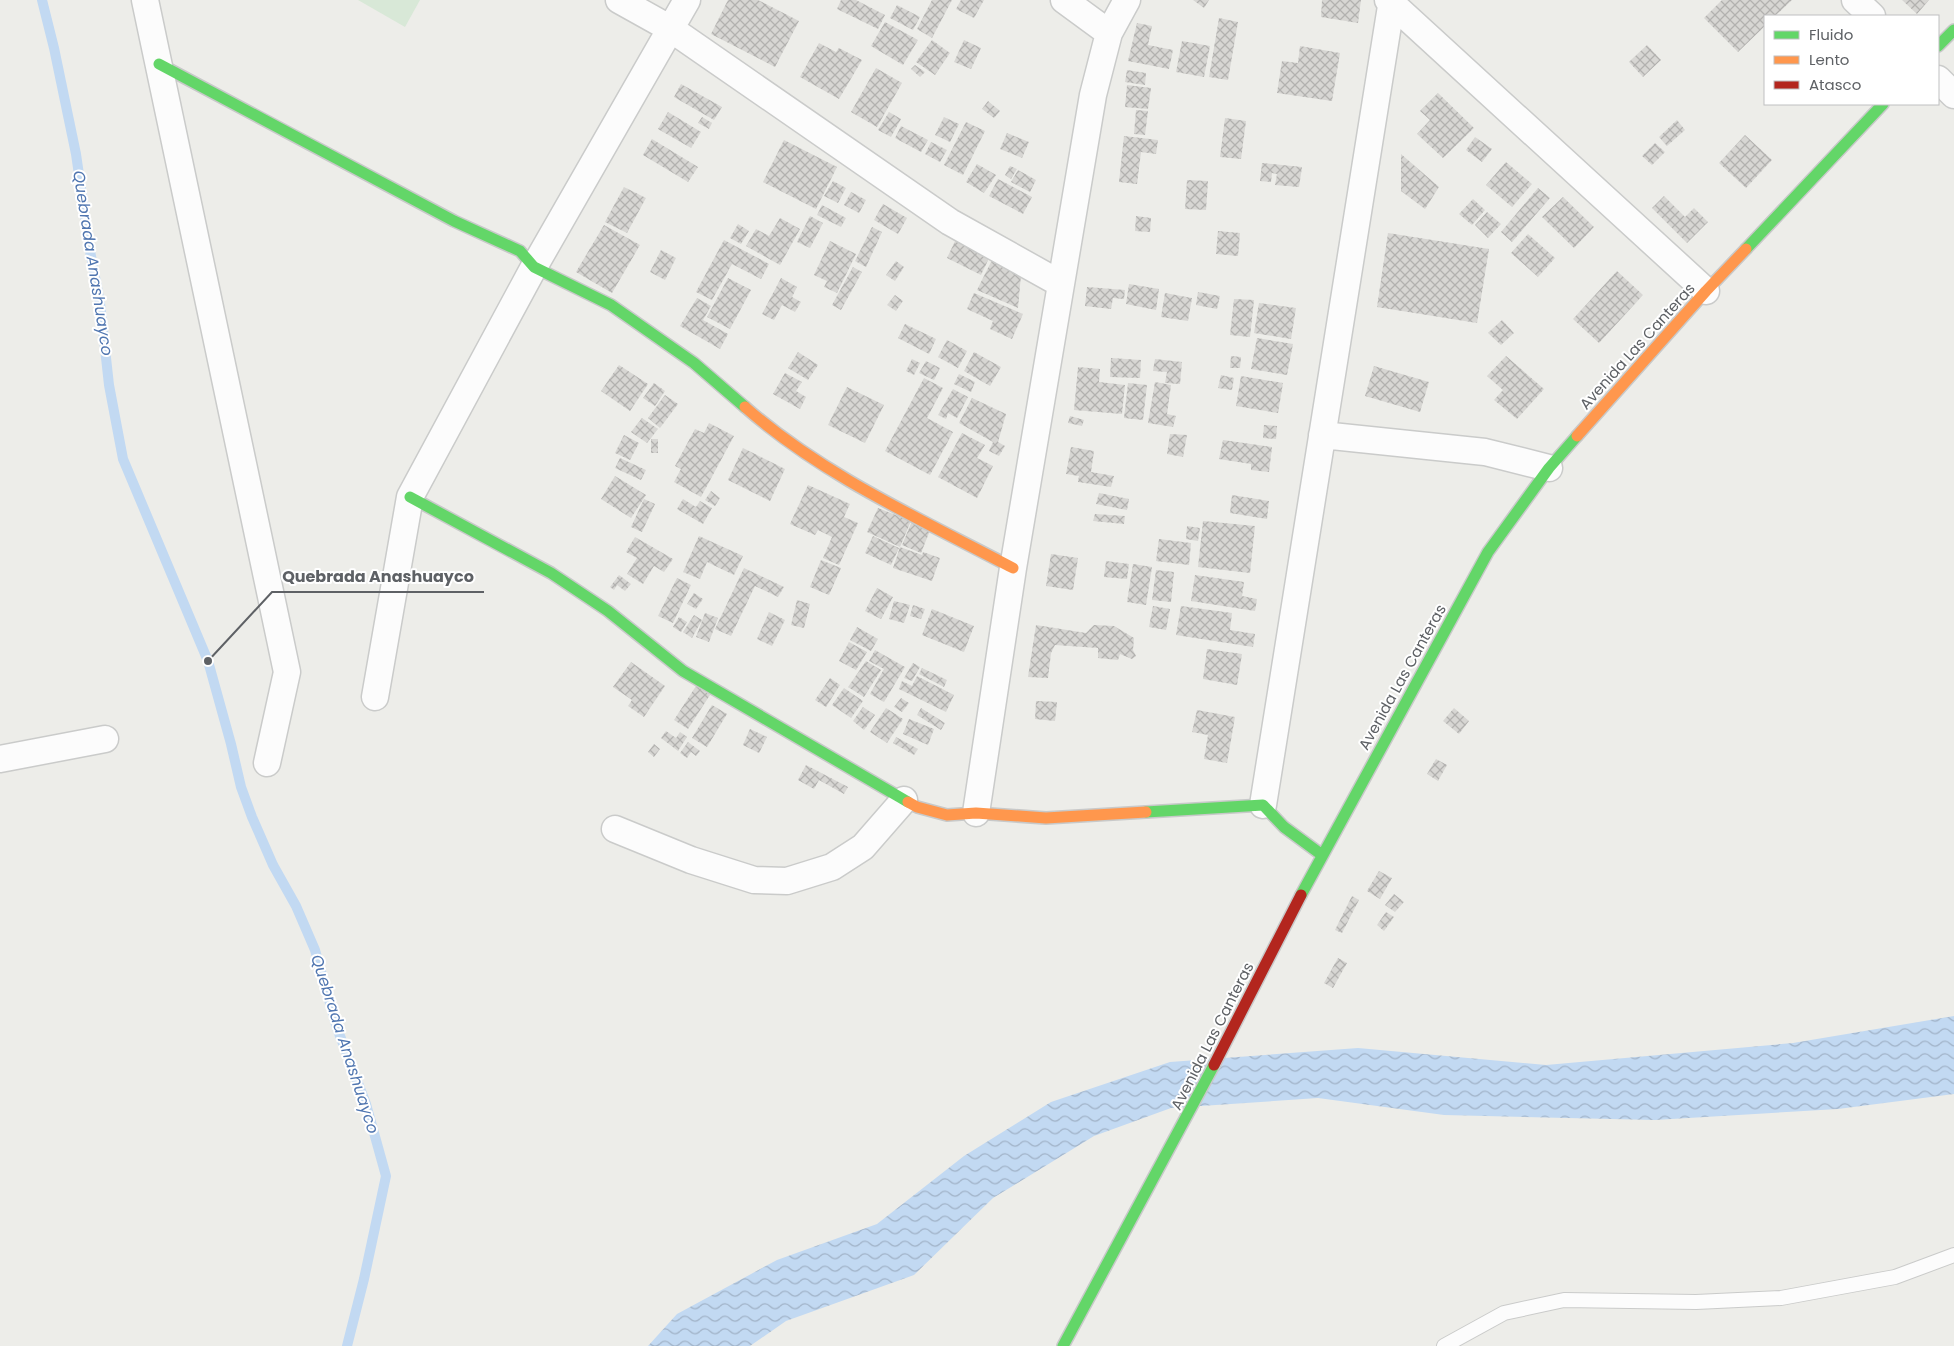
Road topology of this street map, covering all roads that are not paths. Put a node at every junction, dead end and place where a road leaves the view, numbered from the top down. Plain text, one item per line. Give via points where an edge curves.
1 (145, 0) edge
2 (620, 0) edge
3 (687, 0) edge
4 (1064, 0) edge
5 (1127, 0) edge
6 (1854, 0) edge
7 (1391, 1) edge
8 (1871, 15) edge
9 (671, 29) junction
10 (1954, 30) edge
11 (1109, 33) junction
12 (1939, 45) edge
13 (160, 64) junction
14 (1939, 80) edge
15 (1954, 95) edge
16 (1882, 105) edge
17 (534, 268) junction
18 (1061, 284) junction
19 (1706, 291) junction
20 (1322, 435) junction
21 (1549, 468) junction
22 (410, 497) junction
23 (1013, 568) junction
24 (376, 697) dead end
25 (106, 739) dead end
26 (0, 759) edge
27 (267, 763) dead end
28 (904, 800) junction
29 (1263, 805) junction
30 (976, 813) junction
31 (615, 829) dead end
32 (1322, 855) junction
33 (1954, 1256) edge
34 (1063, 1346) edge
35 (1444, 1346) edge

1 - 13 street
2 - 9 street
3 - 9 street
4 - 11 street
5 - 11 street
6 - 8 street
7 - 19 street
7 - 20 street
9 - 17 street
9 - 18 street via 950,222
10 - 12 street
11 - 18 street via 1093,95
13 - 17 street via 454,221 520,251
13 - 27 street via 286,672
14 - 15 street
16 - 19 street, Avenida Las Canteras
17 - 22 street
17 - 23 street via 611,305 694,363 771,430 854,483
18 - 23 street
19 - 21 street, Avenida Las Canteras
20 - 21 street via 1485,452
20 - 29 street
21 - 32 street, Avenida Las Canteras via 1488,552
22 - 24 street
22 - 28 street via 551,573 608,611 683,671
23 - 30 street
25 - 26 street
28 - 30 street via 947,815
28 - 31 street via 863,847 832,867 787,880 754,880 690,860
29 - 30 street via 1046,818
29 - 32 street via 1284,827
32 - 34 street, Avenida Las Canteras via 1208,1078
33 - 35 lane via 1894,1277 1781,1298 1696,1302 1564,1300 1504,1313

